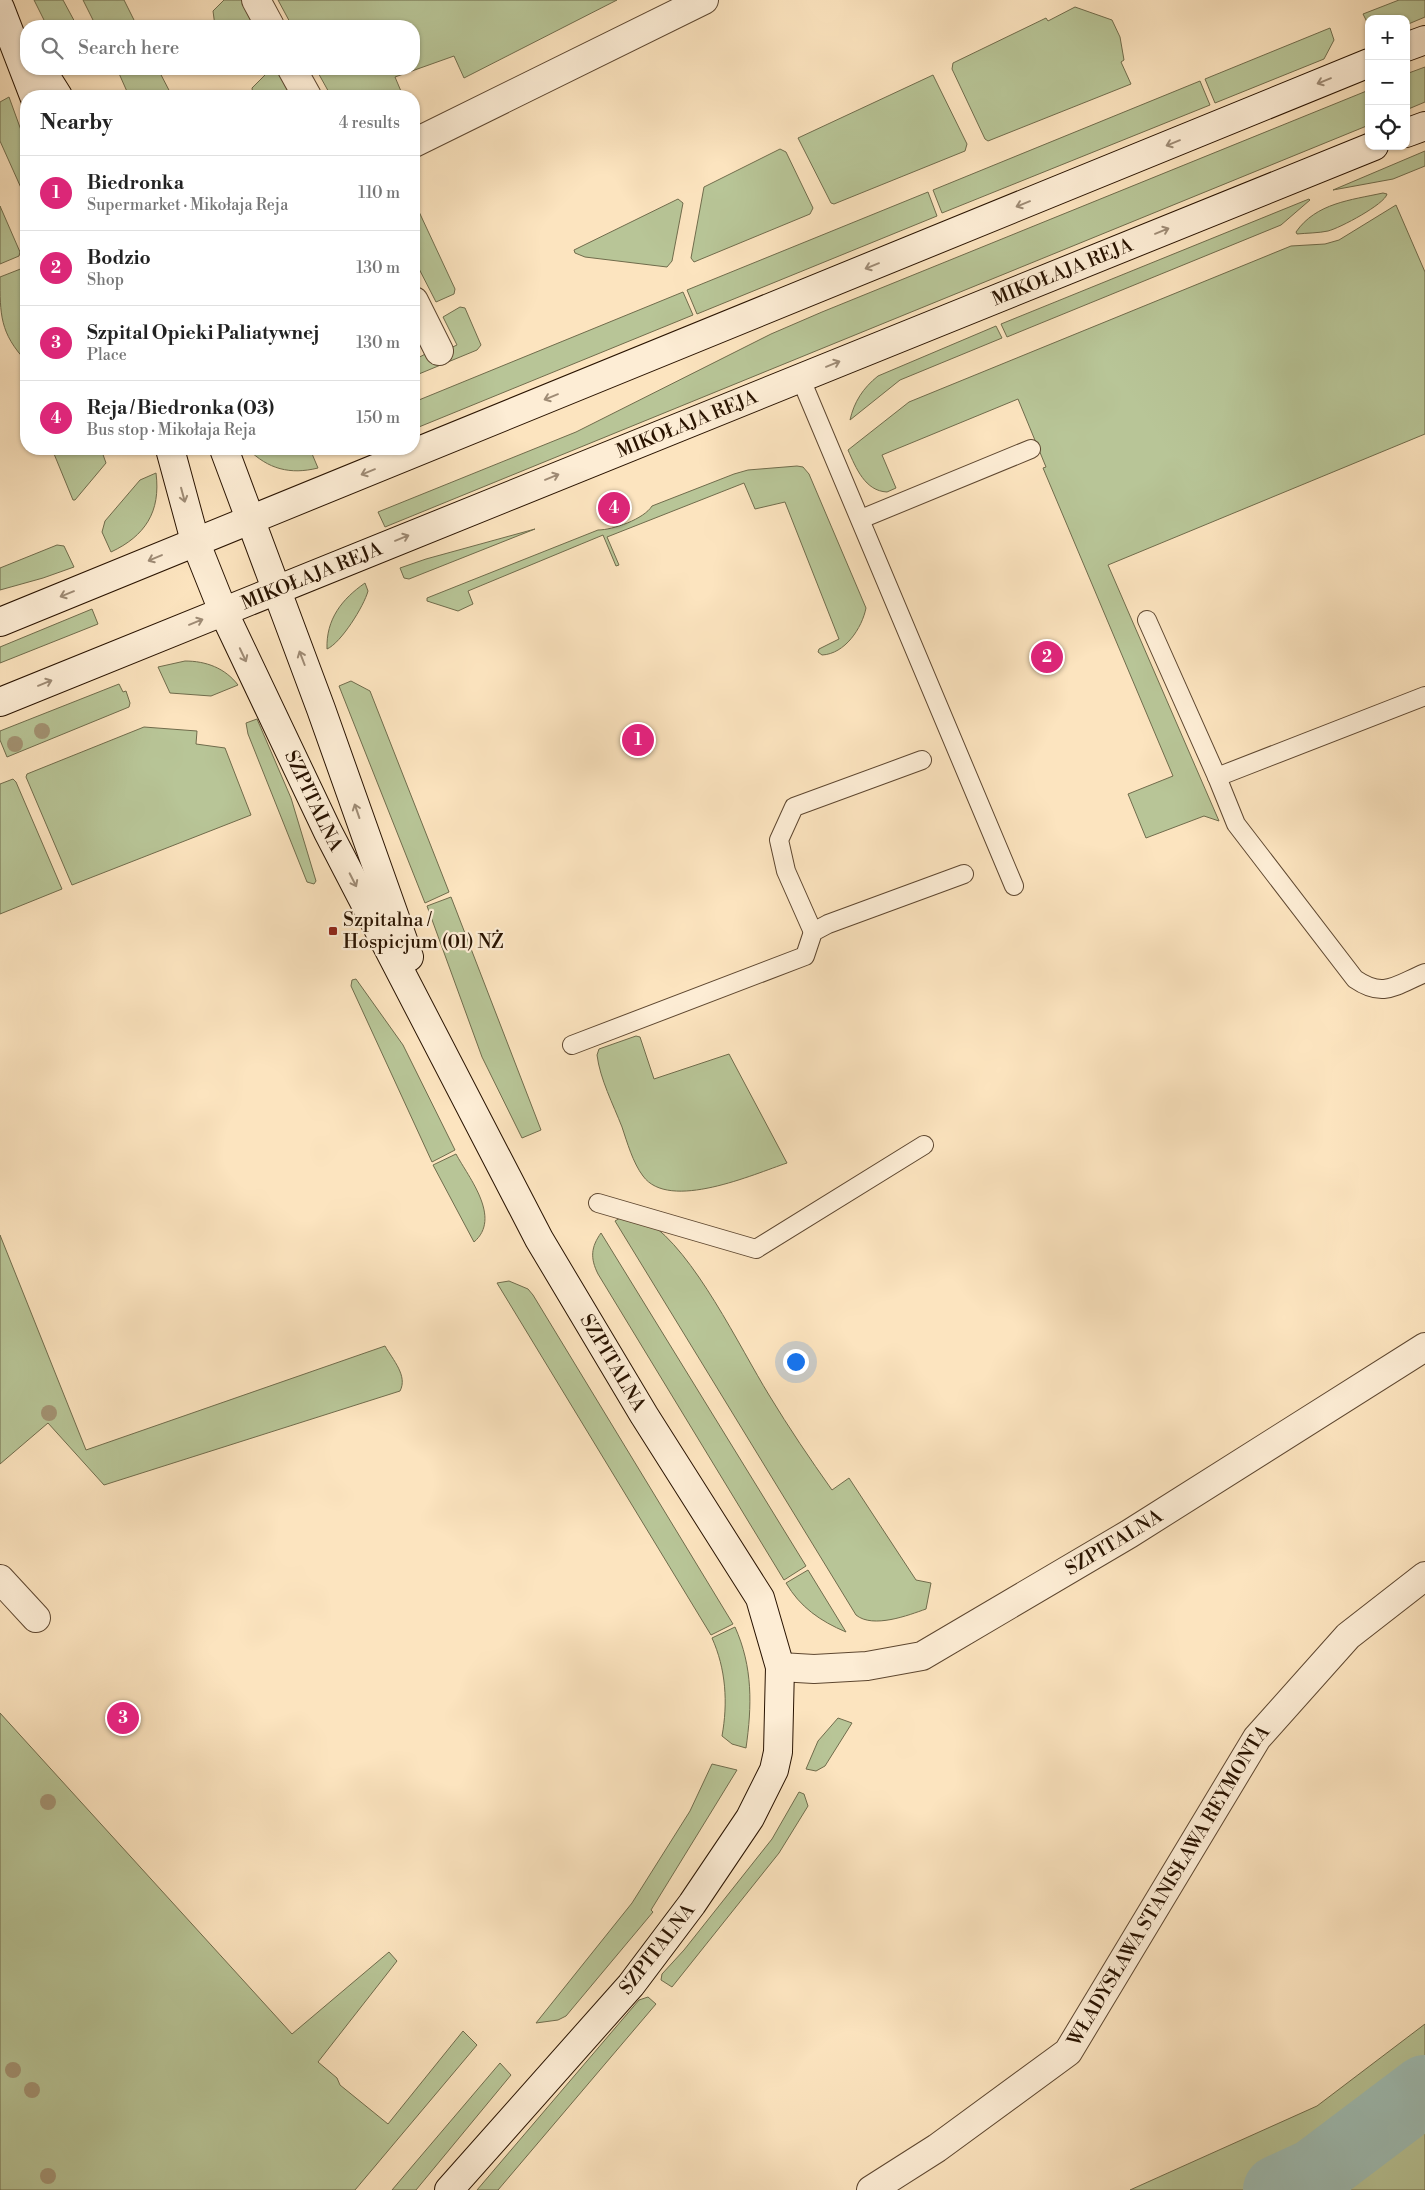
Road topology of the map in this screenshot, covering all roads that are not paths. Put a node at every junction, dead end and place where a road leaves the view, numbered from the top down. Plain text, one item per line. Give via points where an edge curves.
1 (256, 0) edge
2 (704, 0) edge
3 (0, 2) edge
4 (0, 8) edge
5 (267, 20) edge
6 (20, 35) edge
7 (1425, 40) edge
8 (1410, 46) edge
9 (20, 60) edge
10 (1365, 65) edge
11 (26, 75) edge
12 (45, 75) edge
13 (295, 75) edge
14 (32, 90) edge
15 (54, 90) edge
16 (304, 90) edge
17 (1425, 126) edge
18 (1410, 132) edge
19 (420, 140) edge
20 (1365, 150) edge
21 (420, 313) edge
22 (439, 351) dead end
23 (800, 377) junction
24 (1031, 449) dead end
25 (420, 450) edge
26 (172, 455) edge
27 (226, 455) edge
28 (408, 455) edge
29 (861, 519) junction
30 (249, 520) junction
31 (195, 541) junction
32 (275, 589) junction
33 (223, 611) junction
34 (1148, 620) dead end
35 (0, 622) edge
36 (1425, 696) edge
37 (0, 702) edge
38 (922, 760) dead end
39 (1217, 777) junction
40 (964, 874) dead end
41 (1014, 886) dead end
42 (813, 932) junction
43 (1425, 973) edge
44 (572, 1045) dead end
45 (443, 1055) junction
46 (924, 1145) dead end
47 (598, 1203) dead end
48 (1425, 1347) edge
49 (1425, 1576) edge
50 (0, 1579) edge
51 (36, 1618) dead end
52 (780, 1668) junction
53 (449, 2190) edge
54 (871, 2190) edge

1 - 5 street
2 - 19 street
3 - 6 street
4 - 9 street
7 - 8 street
10 -> 25 street
11 - 14 street
12 - 15 street
13 - 16 street
17 - 18 street
23 -> 20 street, MIKOŁAJA REJA
21 - 22 street
23 - 29 lane
32 -> 23 street, MIKOŁAJA REJA
24 - 29 lane
26 -> 31 street, SZPITALNA
27 - 30 street, SZPITALNA
28 -> 30 street
29 - 41 lane
30 - 31 street
30 - 32 street, SZPITALNA
31 - 33 street, SZPITALNA
31 -> 35 street
32 - 33 street, MIKOŁAJA REJA
45 -> 32 street, SZPITALNA
37 -> 33 street, MIKOŁAJA REJA
33 -> 45 street, SZPITALNA via 328,832
34 - 39 lane
36 - 39 lane
38 - 42 lane via 794,807 779,840 786,871
39 - 43 lane via 1236,824 1355,979 1368,988 1382,991
40 - 42 lane
42 - 44 lane via 805,956
45 - 52 street, SZPITALNA via 539,1239 644,1415 760,1598
46 - 47 lane via 756,1249
48 - 52 street, SZPITALNA via 1129,1534 922,1656 867,1666
49 - 54 street, WŁADYSŁAWA STANISŁAWA REYMONTA via 1348,1636 1256,1738 1068,2052 937,2148
50 - 51 street
52 - 53 street, SZPITALNA via 778,1752 771,1777 750,1818 692,1904 631,1984

